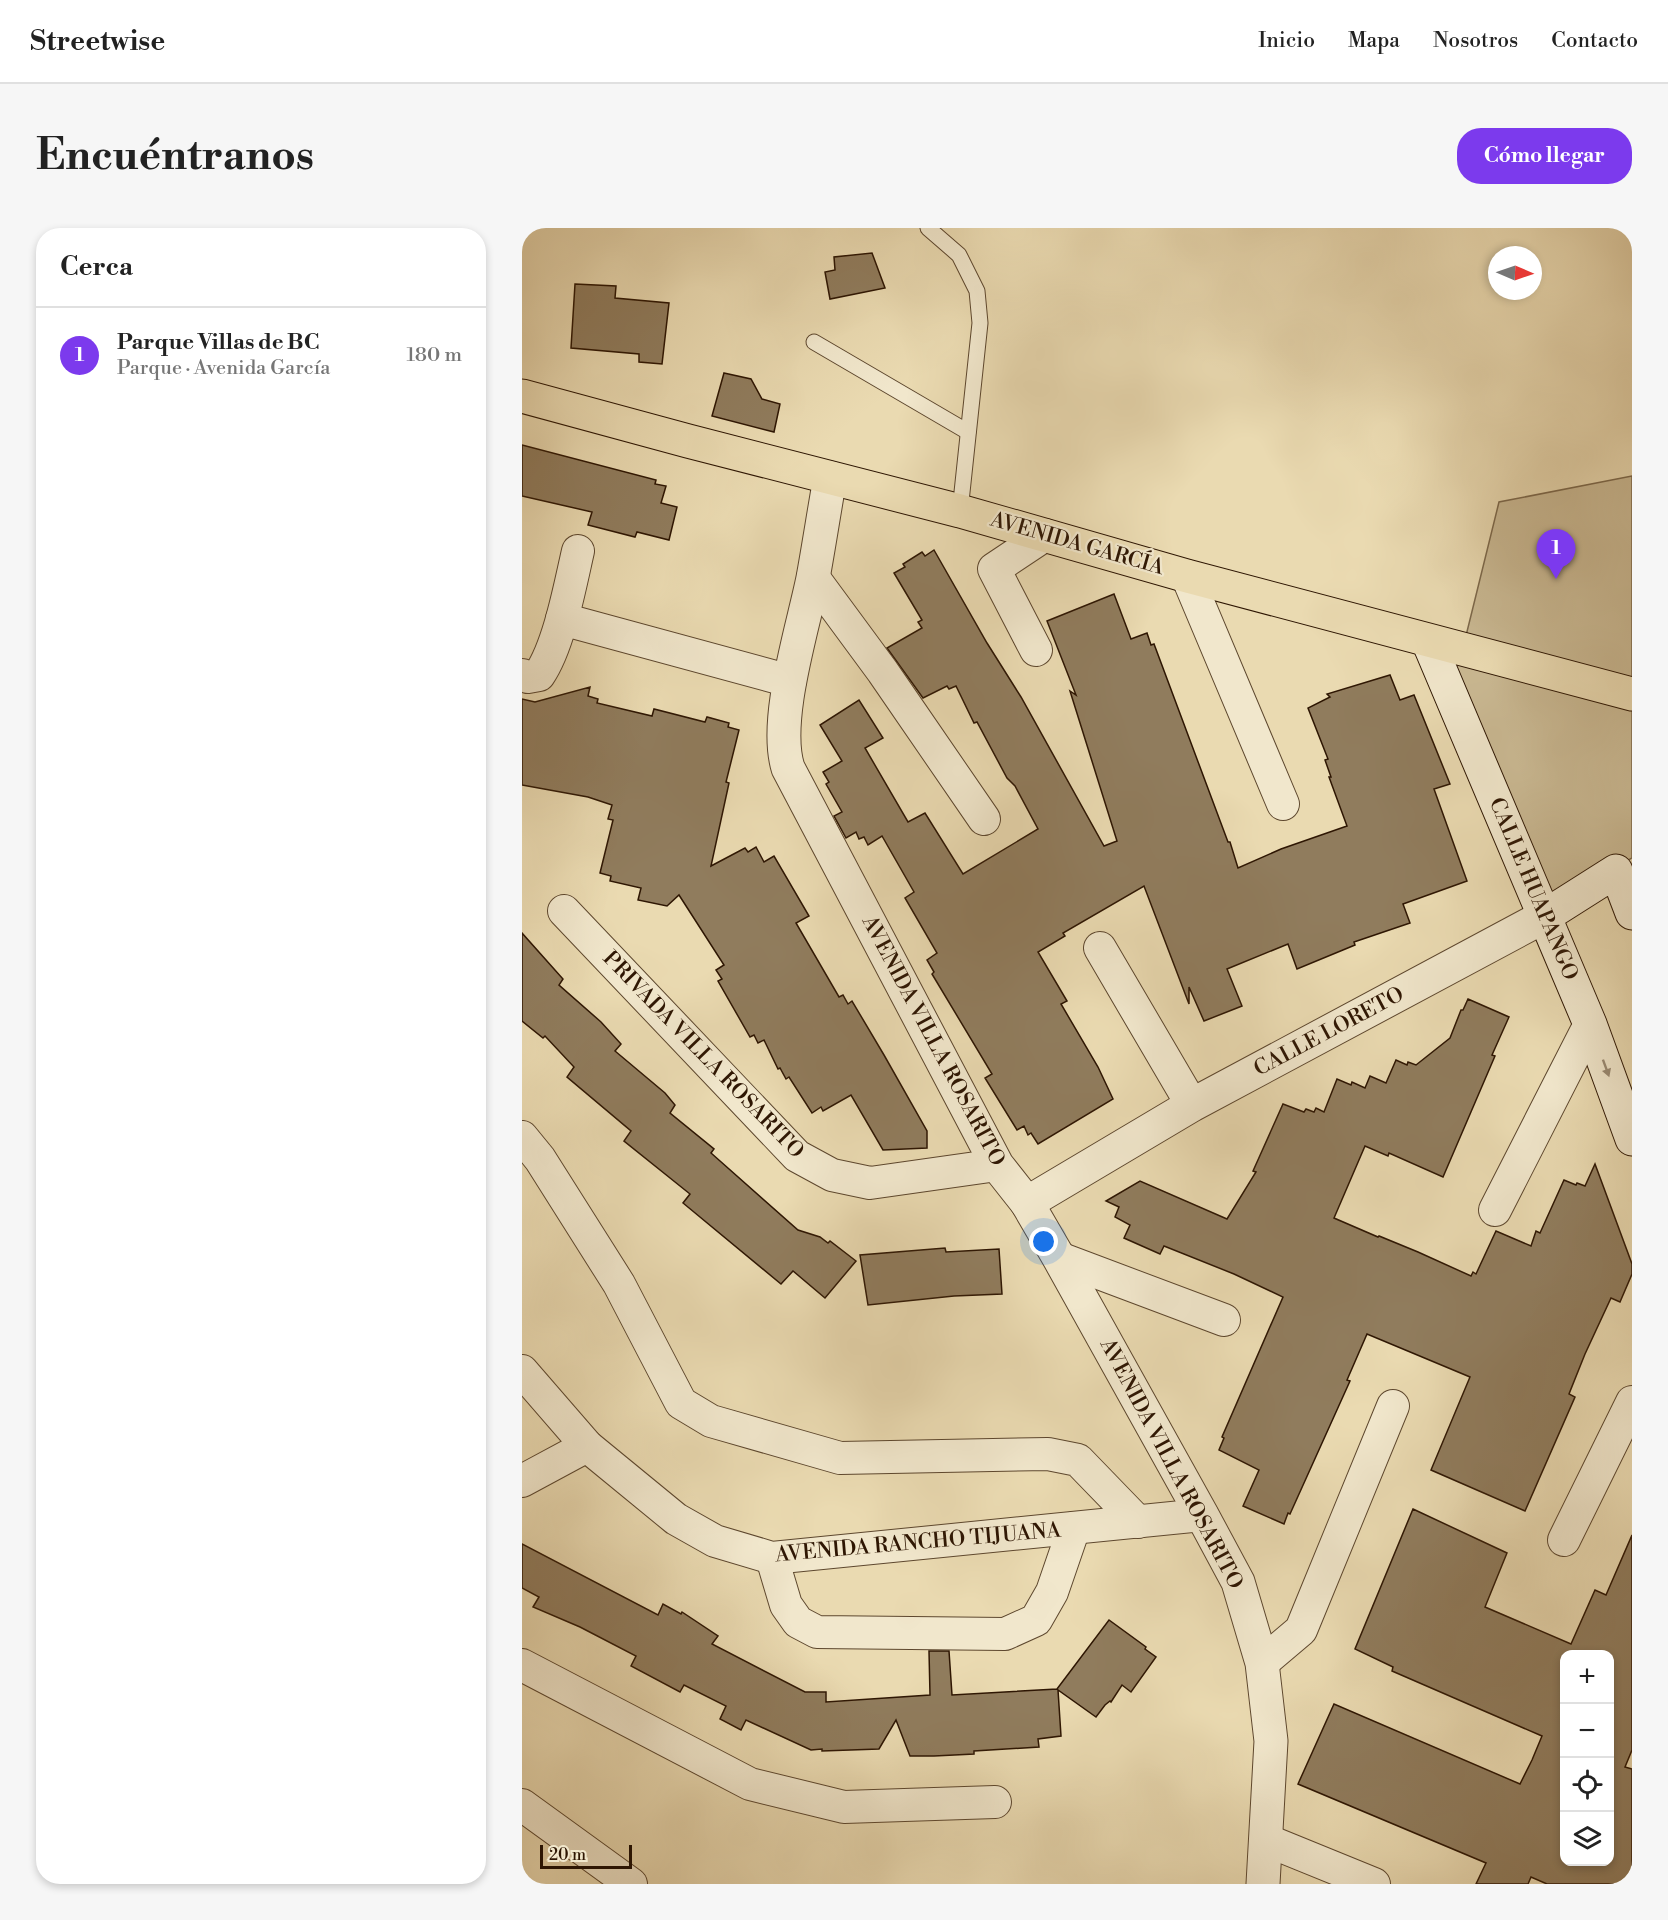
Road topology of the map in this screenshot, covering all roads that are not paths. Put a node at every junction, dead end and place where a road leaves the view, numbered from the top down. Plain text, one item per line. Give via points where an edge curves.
1 (928, 228) edge
2 (814, 342) dead end
3 (522, 396) edge
4 (968, 432) junction
5 (830, 478) junction
6 (960, 511) junction
7 (1045, 535) junction
8 (578, 552) dead end
9 (1187, 576) junction
10 (813, 577) junction
11 (562, 619) junction
12 (1428, 640) junction
13 (1036, 650) dead end
14 (522, 675) edge
15 (790, 681) junction
16 (1632, 694) edge
17 (1283, 804) dead end
18 (984, 819) dead end
19 (1624, 866) edge
20 (564, 911) dead end
21 (1632, 913) edge
22 (1545, 916) junction
23 (1100, 948) dead end
24 (1590, 1024) junction
25 (1192, 1105) junction
26 (522, 1137) edge
27 (1632, 1139) edge
28 (997, 1165) junction
29 (1027, 1203) junction
30 (1495, 1210) dead end
31 (1059, 1258) junction
32 (1224, 1320) dead end
33 (522, 1371) edge
34 (1632, 1402) edge
35 (1393, 1406) dead end
36 (587, 1446) junction
37 (522, 1481) edge
38 (1202, 1515) junction
39 (1138, 1522) junction
40 (1074, 1528) junction
41 (1564, 1540) dead end
42 (772, 1558) junction
43 (1262, 1664) junction
44 (522, 1665) edge
45 (995, 1802) dead end
46 (522, 1805) edge
47 (1266, 1840) junction
48 (631, 1884) edge
49 (1263, 1884) edge
50 (1374, 1884) edge

1 - 4 lane via 958,255 977,291 980,323
2 - 4 lane
3 - 5 main road, AVENIDA GARCÍA
4 - 6 lane
5 - 6 main road, AVENIDA GARCÍA
5 - 10 street, AVENIDA VILLA ROSARITO
6 - 7 main road, AVENIDA GARCÍA
7 - 9 main road, AVENIDA GARCÍA
7 - 13 street via 994,570
8 - 11 street
9 - 12 main road, AVENIDA GARCÍA
9 - 17 street
10 - 15 street, AVENIDA VILLA ROSARITO
10 - 18 street
11 - 14 street via 539,675
11 - 15 street
12 - 16 main road, AVENIDA GARCÍA
12 - 22 street, CALLE HUAPANGO
15 - 28 street, AVENIDA VILLA ROSARITO via 783,738 788,768
19 - 21 street
19 - 22 street, CALLE LORETO
20 - 28 street, PRIVADA VILLA ROSARITO via 797,1156 832,1175 870,1183
22 - 24 street, CALLE HUAPANGO
22 - 25 street, CALLE LORETO
23 - 25 street
24 -> 27 street, CALLE HUAPANGO
24 - 30 street
25 - 29 street, CALLE LORETO
26 - 39 street via 619,1284 681,1403 711,1421 840,1458 1048,1454 1078,1460
28 - 29 street, AVENIDA VILLA ROSARITO
29 - 31 street, AVENIDA VILLA ROSARITO
31 - 32 street
31 - 38 street, AVENIDA VILLA ROSARITO
33 - 36 street, AVENIDA RANCHO TIJUANA
34 - 41 street
35 - 43 street via 1301,1630
36 - 37 street
36 - 42 street, AVENIDA RANCHO TIJUANA via 676,1519 715,1541
38 - 39 street, AVENIDA RANCHO TIJUANA
38 - 43 street, AVENIDA VILLA ROSARITO via 1238,1582
39 - 40 street, AVENIDA RANCHO TIJUANA
40 - 42 street, AVENIDA RANCHO TIJUANA
40 - 42 street via 1052,1592 1036,1620 1005,1634 818,1632 798,1622 786,1605
43 - 47 street, AVENIDA VILLA ROSARITO via 1271,1741
44 - 45 street via 750,1784 844,1808
46 - 48 street
47 - 49 street, AVENIDA VILLA ROSARITO
47 - 50 street

